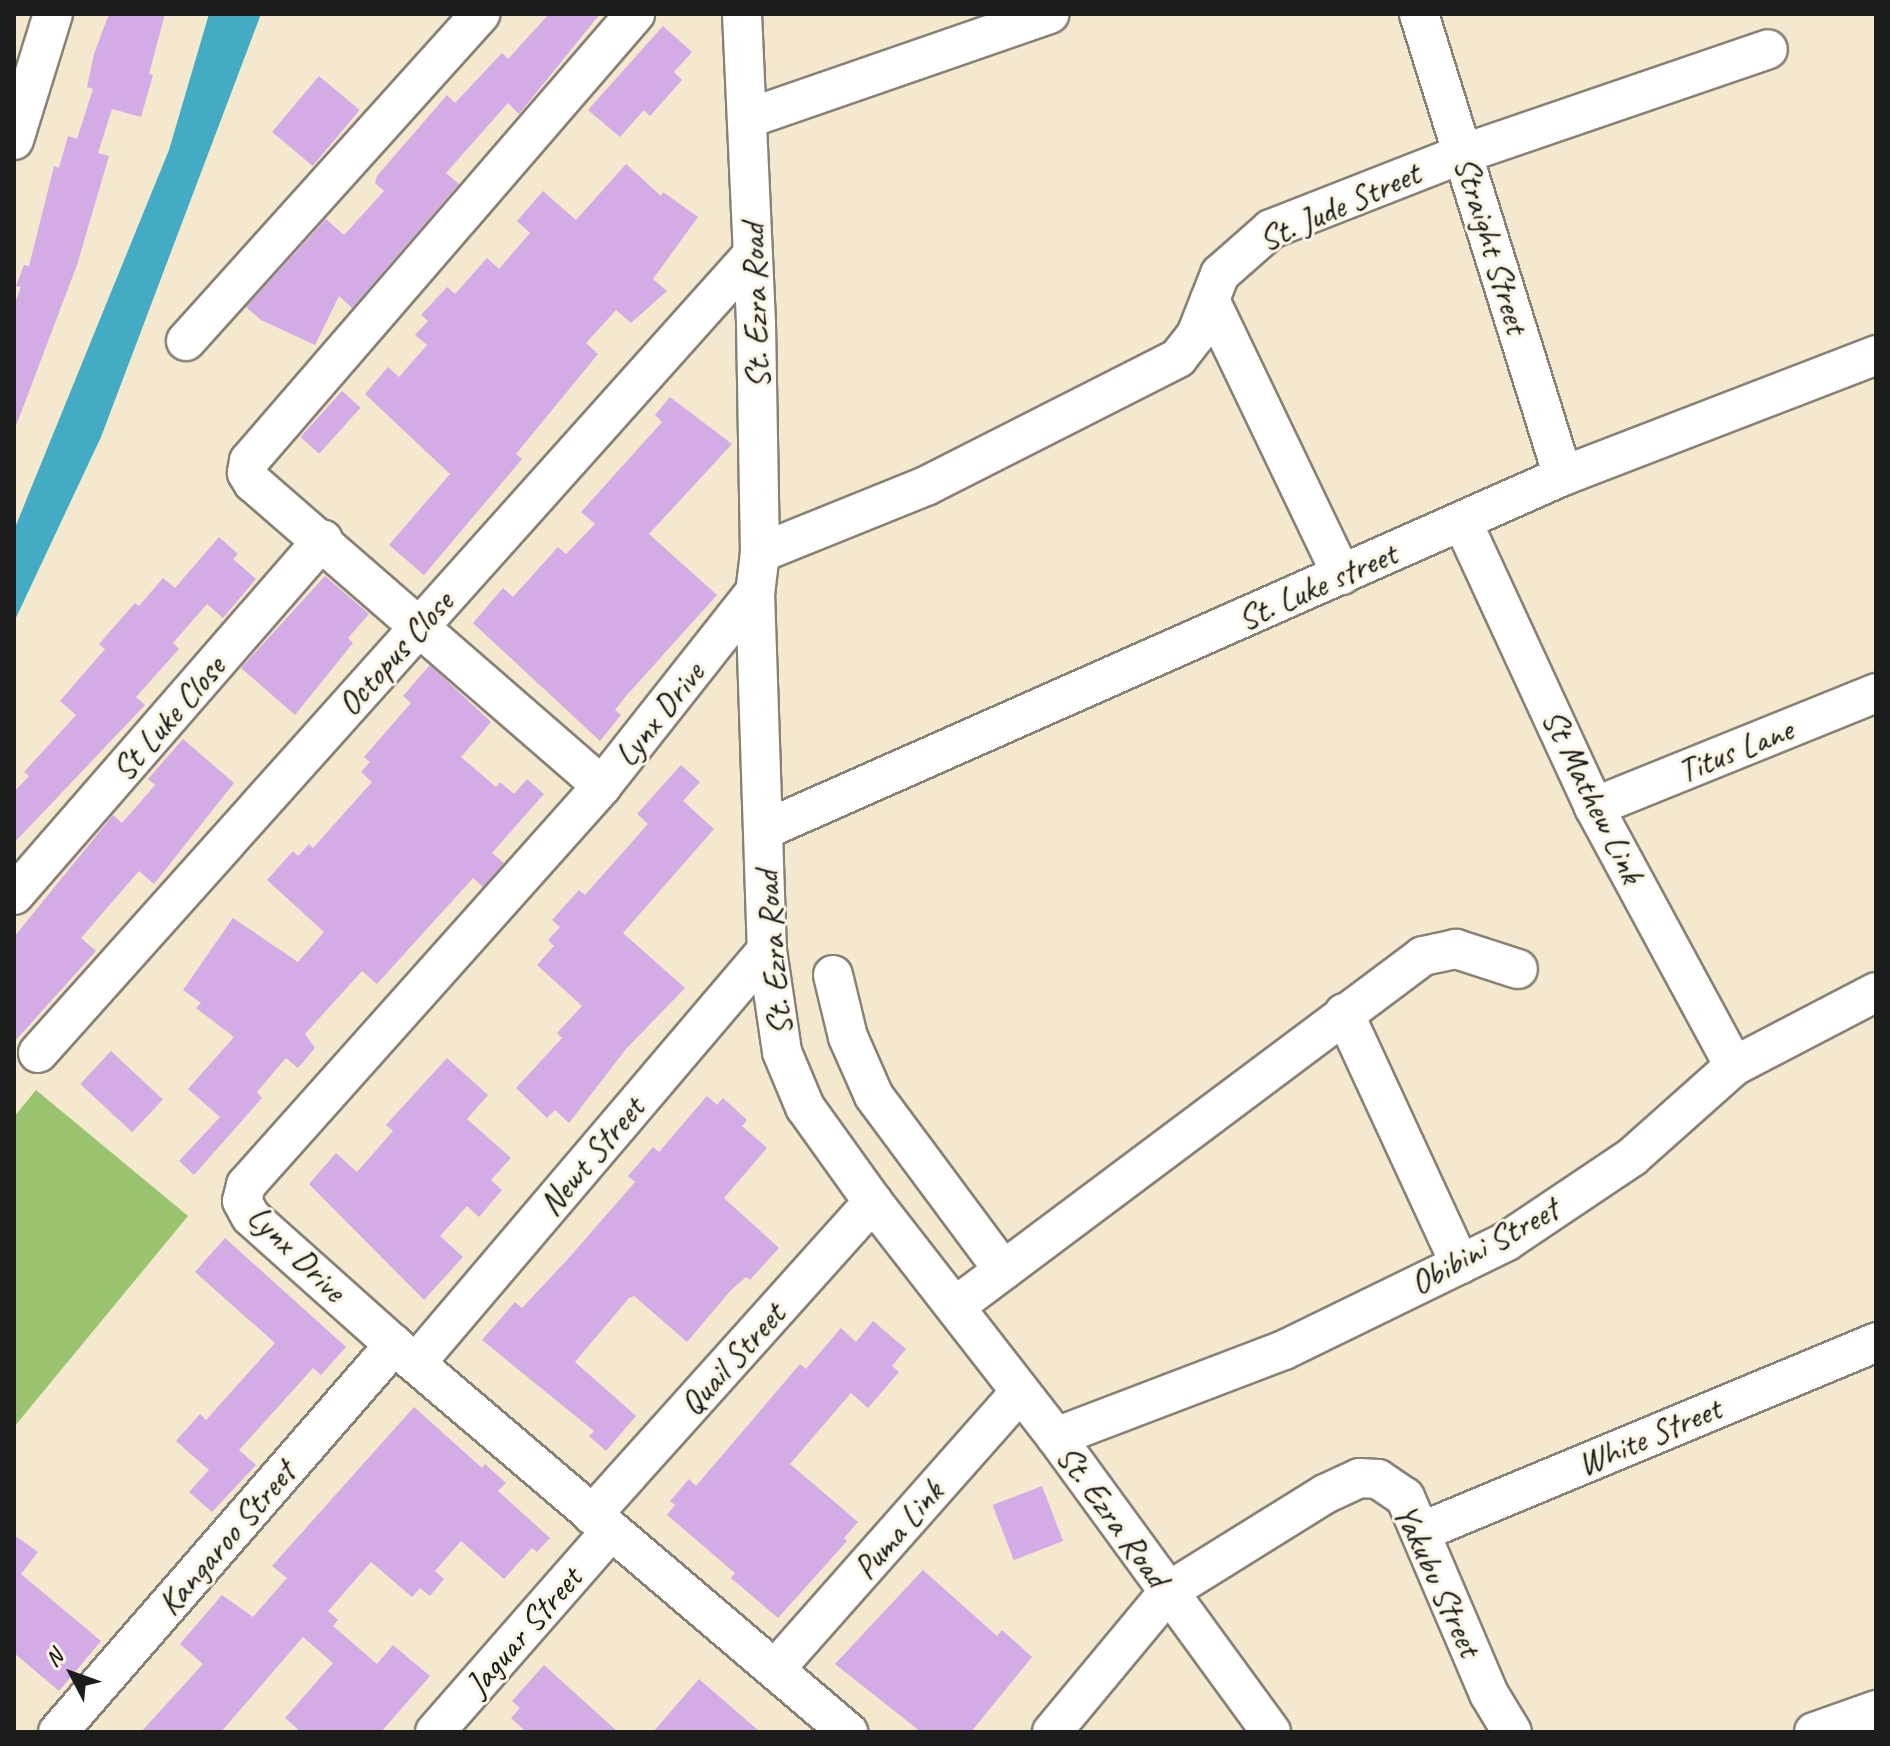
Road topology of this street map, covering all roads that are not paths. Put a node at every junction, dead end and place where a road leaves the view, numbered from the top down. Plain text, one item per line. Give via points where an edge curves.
1 (53, 14) edge
2 (480, 14) edge
3 (635, 14) edge
4 (742, 14) edge
5 (1049, 14) edge
6 (1419, 14) edge
7 (1768, 49) dead end
8 (22, 90) edge
9 (749, 118) junction
10 (14, 140) edge
11 (1465, 153) junction
12 (753, 254) junction
13 (1210, 300) junction
14 (186, 341) dead end
15 (1876, 355) edge
16 (1563, 476) junction
17 (1462, 521) junction
18 (323, 540) junction
19 (760, 553) junction
20 (1342, 575) junction
21 (755, 592) junction
22 (419, 627) junction
23 (1876, 693) edge
24 (602, 786) junction
25 (1594, 807) junction
26 (764, 830) junction
27 (14, 895) edge
28 (767, 950) junction
29 (1518, 969) dead end
30 (833, 975) dead end
31 (1876, 992) edge
32 (1344, 1013) junction
33 (38, 1053) dead end
34 (1734, 1066) junction
35 (873, 1202) junction
36 (1460, 1264) junction
37 (1003, 1270) junction
38 (957, 1305) junction
39 (1876, 1342) edge
40 (405, 1354) junction
41 (1019, 1393) junction
42 (1056, 1437) junction
43 (601, 1523) junction
44 (1423, 1531) junction
45 (1169, 1591) junction
46 (776, 1668) junction
47 (1876, 1710) edge
48 (830, 1727) edge
49 (58, 1732) edge
50 (435, 1732) edge
51 (1052, 1732) edge
52 (1271, 1732) edge
53 (1512, 1732) edge
54 (1814, 1732) edge

1 - 8 street
2 - 14 street
3 - 18 street via 249,461 253,483
4 - 9 street, St. Ezra Road
5 - 9 street
6 - 11 street, Straight Street
7 - 11 street, St. Jude Street
8 - 10 street
9 - 12 street, St. Ezra Road
11 - 13 street, St. Jude Street via 1271,229 1220,274
11 - 16 street, Straight Street
12 - 19 street, St. Ezra Road
12 - 22 street, Octopus Close
13 - 19 street, St. Jude Street via 1196,335 1178,358 926,486
13 - 20 street
15 - 16 street, St. Luke street
16 - 17 street, St. Luke street
17 - 20 street, St. Luke street
17 - 25 street, St Mathew Link
18 - 22 street
18 - 27 street, St Luke Close
19 - 21 street, St. Ezra Road
20 - 26 street, St. Luke street
21 - 24 street, Lynx Drive
21 - 26 street, St. Ezra Road
22 - 24 street
22 - 33 street, Octopus Close
23 - 25 street, Titus Lane
24 - 40 street, Lynx Drive via 243,1193 251,1217
25 - 34 street, St Mathew Link
26 - 28 street, St. Ezra Road
28 - 35 street, St. Ezra Road via 782,1052 799,1093
28 - 40 street, Newt Street
29 - 32 street via 1444,949 1423,956
30 - 37 street via 848,1037 874,1096
31 - 34 street, Obibini Street
32 - 36 street
32 - 37 street
34 - 36 street, Obibini Street via 1632,1157 1507,1241
35 - 38 street, St. Ezra Road
35 - 43 street, Quail Street
36 - 42 street, Obibini Street via 1284,1350
37 - 38 street
38 - 41 street, St. Ezra Road
39 - 44 street, White Street
40 - 43 street, Lynx Drive
40 - 49 street, Kangaroo Street
41 - 42 street, St. Ezra Road
41 - 46 street, Puma Link
42 - 45 street, St. Ezra Road
43 - 46 street, Lynx Drive
43 - 50 street, Jaguar Street
44 - 45 street, Yakubu Street via 1405,1497 1378,1479 1360,1478
44 - 53 street, Yakubu Street via 1489,1694
45 - 51 street, Yakubu Street
45 - 52 street, St. Ezra Road
46 - 48 street, Lynx Drive
47 - 54 street

